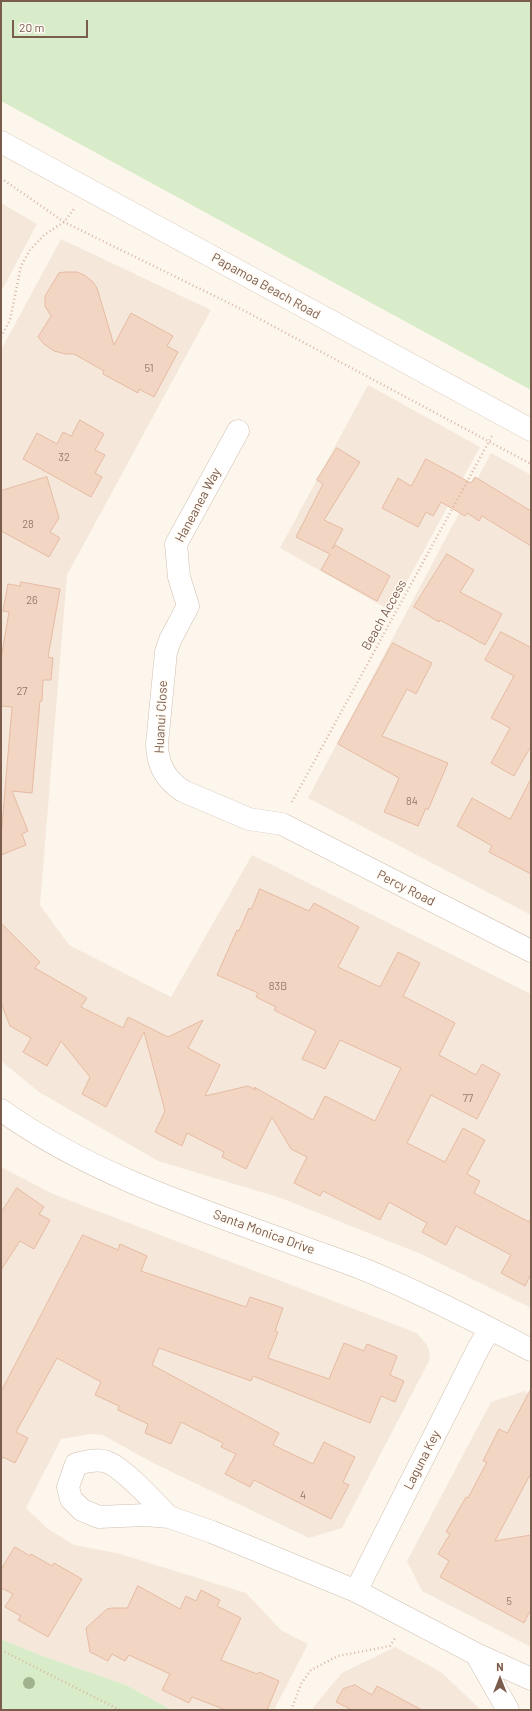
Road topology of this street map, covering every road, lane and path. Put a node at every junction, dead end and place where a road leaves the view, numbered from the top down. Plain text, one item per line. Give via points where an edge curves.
1 (1, 142) edge
2 (1, 178) edge
3 (83, 186) junction
4 (64, 222) junction
5 (1, 337) edge
6 (504, 415) junction
7 (531, 430) edge
8 (238, 431) dead end
9 (490, 441) junction
10 (531, 464) edge
11 (188, 606) joint
12 (282, 824) junction
13 (531, 951) edge
14 (1, 1110) edge
15 (490, 1329) junction
16 (531, 1350) edge
17 (169, 1516) dead end
18 (356, 1591) junction
19 (406, 1619) junction
20 (1, 1650) edge
21 (476, 1654) junction
22 (531, 1679) edge
23 (120, 1710) edge
24 (291, 1710) edge
25 (508, 1710) edge

1 - 3 street, Papamoa Beach Road
2 - 4 path
3 - 4 path via 76,207
3 - 6 street, Papamoa Beach Road
4 - 5 path via 44,235 30,250 21,266 10,320
4 - 9 path via 242,309
6 - 7 street, Papamoa Beach Road
6 - 9 path, Beach Access
8 - 11 street, Haneanea Way via 176,544 179,577
9 - 10 path
9 - 12 path, Beach Access
11 - 12 street, Huanui Close via 170,640 164,666 157,744 162,770 174,786 183,791 249,818
12 - 13 street, Percy Road
14 - 15 street, Santa Monica Drive via 62,1148 110,1173 368,1271
15 - 16 street, Santa Monica Drive
15 - 18 street, Laguna Key
17 - 18 street
18 - 19 street
19 - 21 street
19 - 24 path via 390,1646 338,1656 311,1670 301,1684
20 - 23 path
21 - 22 street
21 - 25 street

